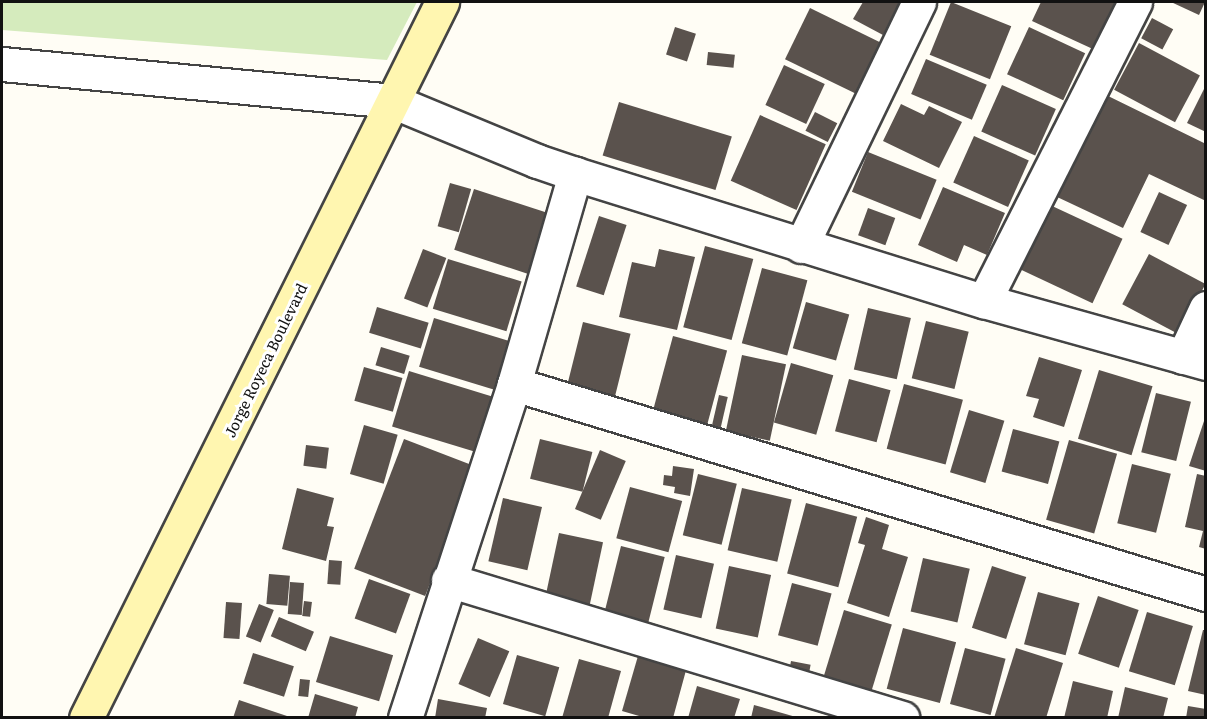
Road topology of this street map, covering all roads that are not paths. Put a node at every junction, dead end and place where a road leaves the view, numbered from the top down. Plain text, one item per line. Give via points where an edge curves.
1 (442, 2) edge
2 (919, 2) edge
3 (1135, 2) edge
4 (2, 64) edge
5 (392, 101) junction
6 (575, 174) junction
7 (801, 246) junction
8 (984, 301) junction
9 (1206, 308) edge
10 (1194, 360) edge
11 (514, 384) junction
12 (448, 580) junction
13 (1206, 594) edge
14 (86, 717) edge
15 (405, 717) edge
16 (903, 717) edge

1 - 5 street, Jorge Royeca Boulevard
2 - 7 street
3 - 8 street
4 - 5 street
5 - 6 street
5 - 14 street, Jorge Royeca Boulevard
6 - 7 street
6 - 11 street
7 - 8 street
8 - 10 street
9 - 10 street
11 - 12 street
11 - 13 street
12 - 15 street
12 - 16 street

